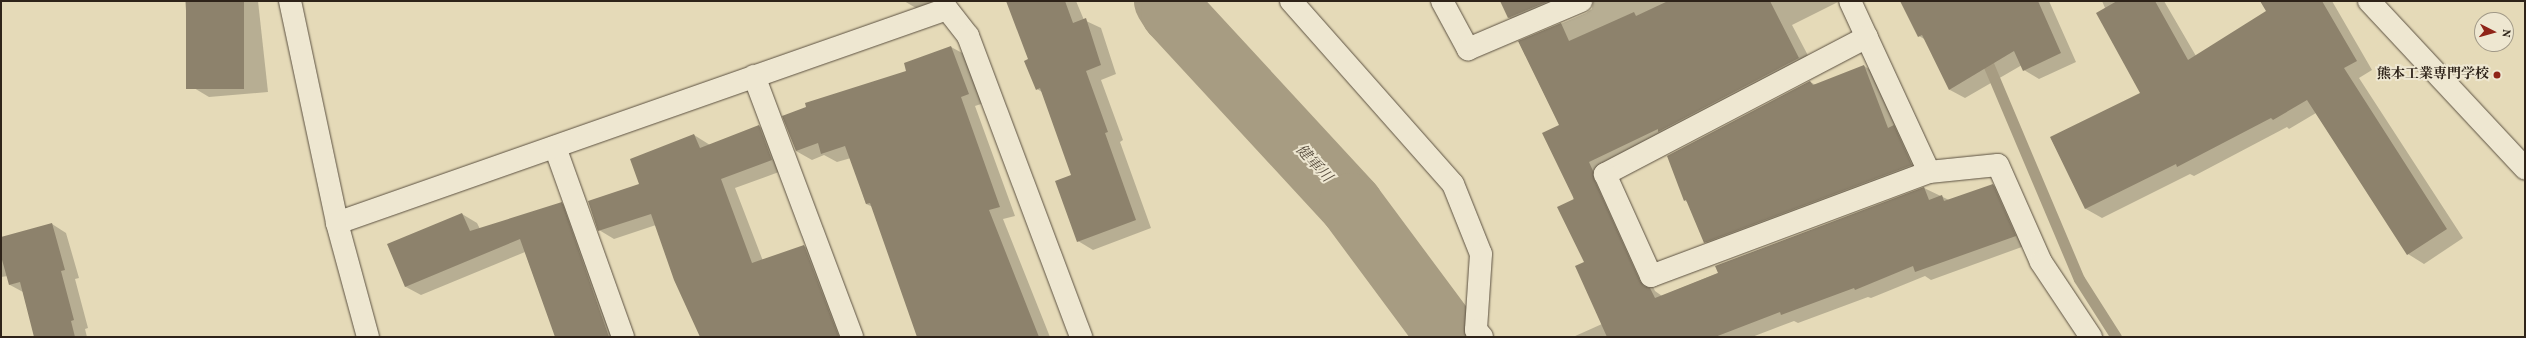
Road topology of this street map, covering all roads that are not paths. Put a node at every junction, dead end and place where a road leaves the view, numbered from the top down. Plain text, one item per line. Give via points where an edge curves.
1 (290, 1) edge
2 (1291, 1) edge
3 (1442, 1) edge
4 (1581, 1) edge
5 (1850, 1) edge
6 (2369, 1) edge
7 (1866, 37) junction
8 (754, 76) junction
9 (555, 147) junction
10 (2525, 168) edge
11 (1929, 172) junction
12 (337, 223) junction
13 (368, 337) edge
14 (623, 337) edge
15 (852, 337) edge
16 (1080, 337) edge
17 (1482, 337) edge
18 (2091, 337) edge

1 - 12 street
2 - 17 street via 1453,184 1481,254 1476,330
3 - 4 street via 1468,49
5 - 7 street
6 - 10 street
7 - 11 street
7 - 11 street via 1605,174 1651,276
8 - 9 street
8 - 15 street
8 - 16 street via 947,9 968,36
9 - 12 street
9 - 14 street
11 - 18 street via 1998,165 2041,262
12 - 13 street

